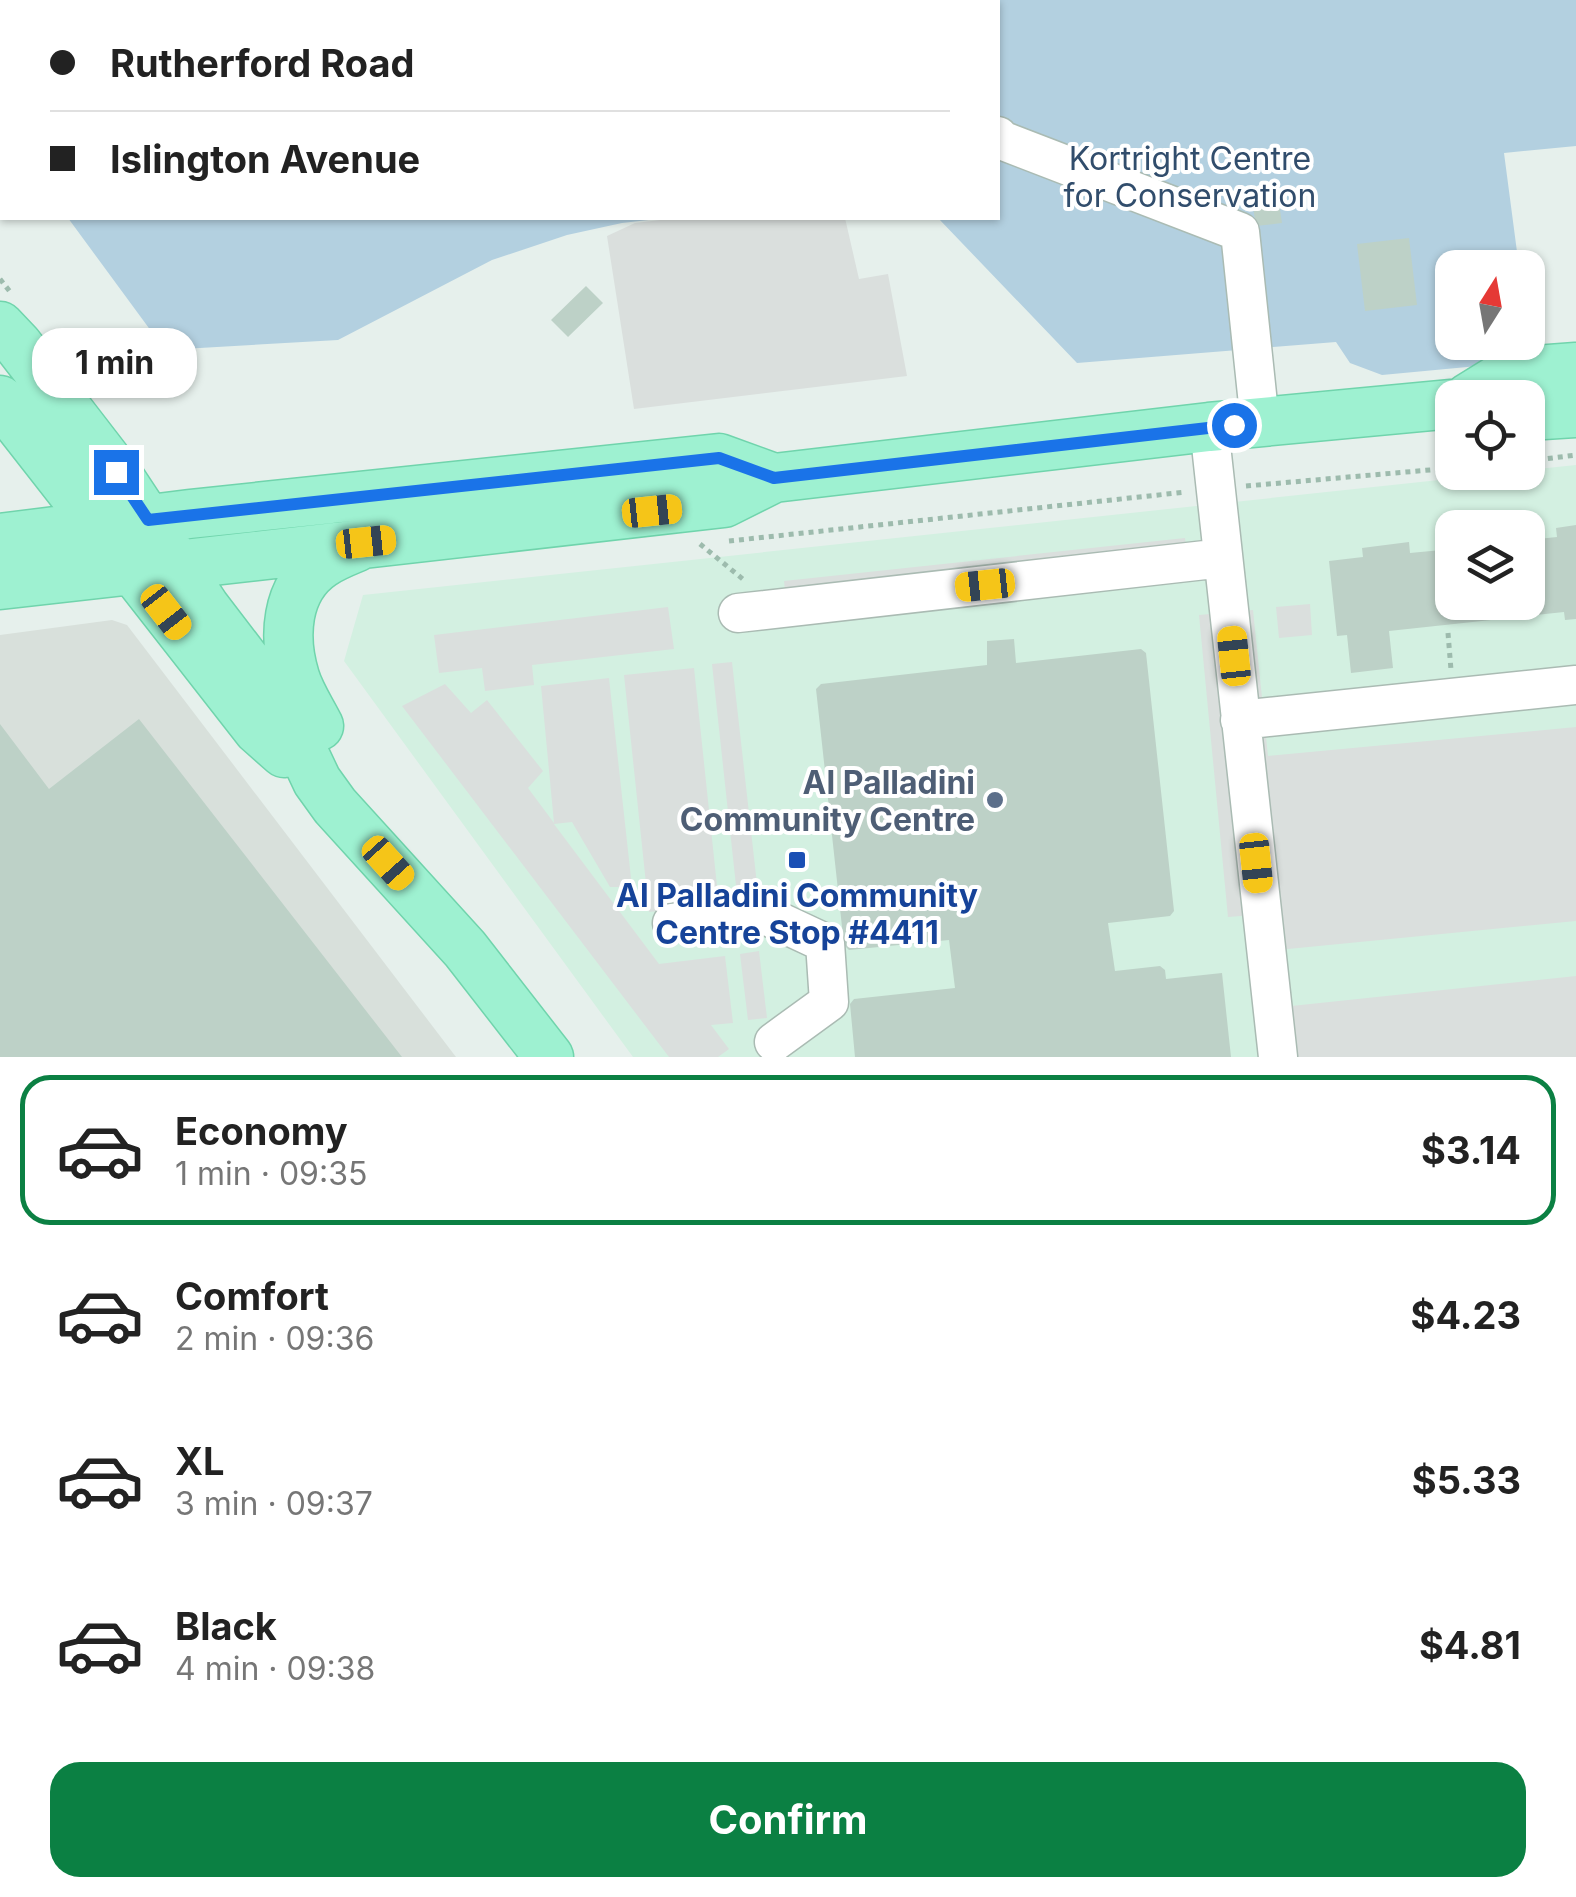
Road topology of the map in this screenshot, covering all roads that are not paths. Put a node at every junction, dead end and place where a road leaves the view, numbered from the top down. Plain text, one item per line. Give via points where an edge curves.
1 (1000, 138) edge
2 (0, 326) edge
3 (1576, 367) edge
4 (1497, 380) edge
5 (0, 400) edge
6 (1435, 406) edge
7 (1576, 413) edge
8 (1545, 415) edge
9 (1260, 423) junction
10 (1209, 427) junction
11 (774, 478) junction
12 (148, 520) junction
13 (99, 526) junction
14 (0, 538) edge
15 (366, 542) junction
16 (1223, 558) junction
17 (154, 566) junction
18 (0, 585) edge
19 (742, 613) road end
20 (1576, 685) edge
21 (1240, 720) junction
22 (326, 794) junction
23 (672, 923) dead end
24 (774, 1042) dead end
25 (549, 1057) edge
26 (1278, 1057) edge

1 - 9 lane via 1240,232
2 - 12 main road
3 - 4 main road via 1510,372
5 - 13 main road
6 - 9 main road
7 - 8 main road
9 - 10 main road
10 - 11 main road
10 - 16 lane
11 - 12 main road via 719,458
11 - 15 main road via 724,503
12 - 13 main road
12 - 17 main road
13 - 14 main road
13 - 17 main road
15 - 17 main road
15 - 22 main road via 312,572 297,592 289,621 295,678 331,749
16 - 19 lane
16 - 21 lane
17 - 18 main road
17 - 22 main road via 206,606 283,709
20 - 21 lane
21 - 26 lane
22 - 25 main road via 465,948
23 - 24 lane via 763,914 826,943 828,1002

